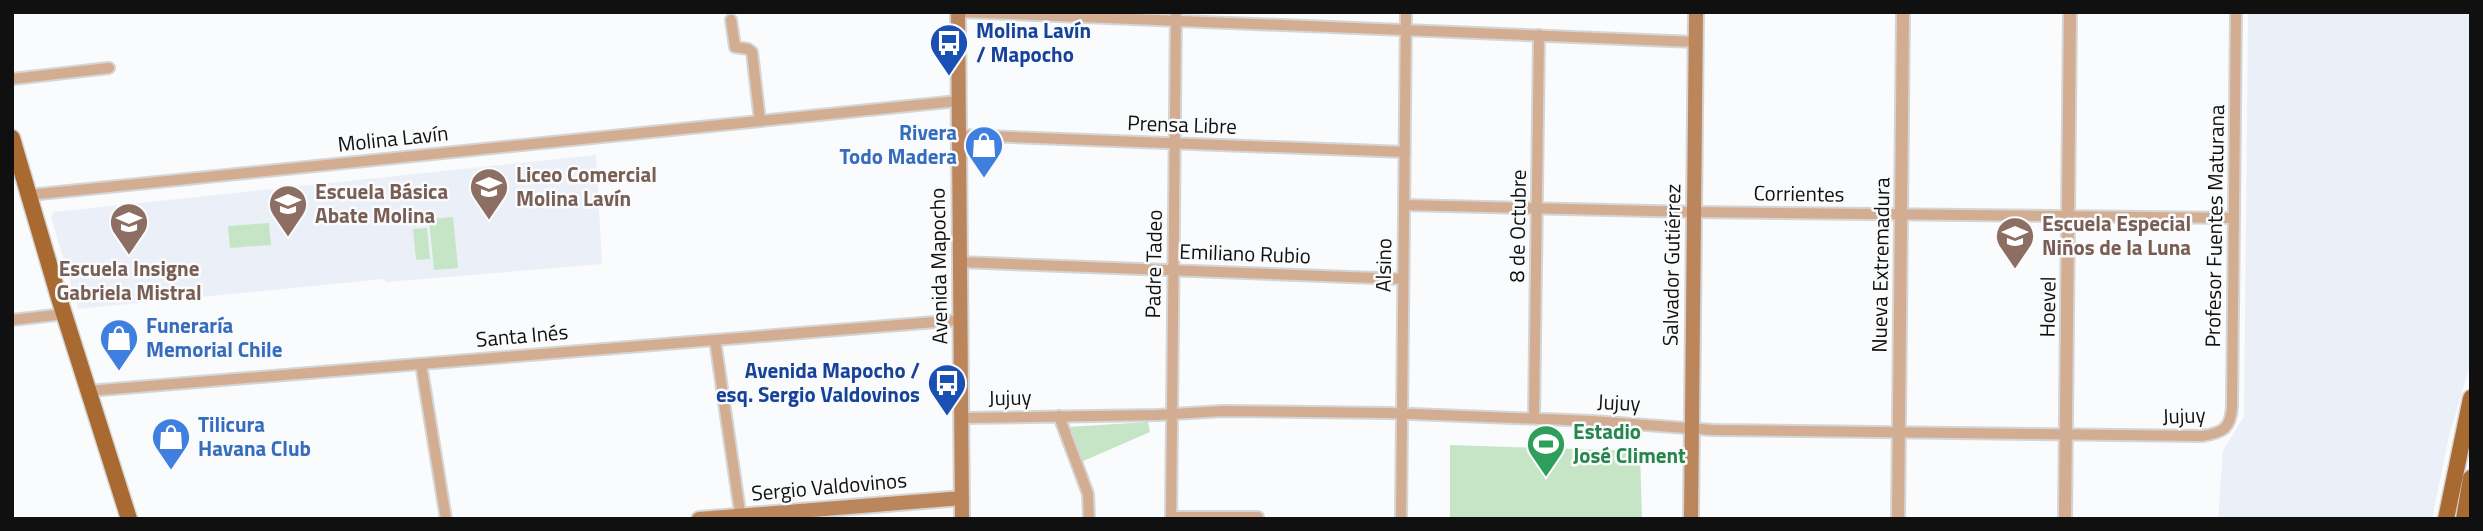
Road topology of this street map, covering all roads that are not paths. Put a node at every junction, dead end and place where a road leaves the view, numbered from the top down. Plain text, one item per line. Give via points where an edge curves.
1 (961, 12) edge
2 (1406, 12) edge
3 (1696, 12) edge
4 (1903, 12) edge
5 (2070, 12) edge
6 (2236, 12) edge
7 (1176, 17) edge
8 (731, 20) dead end
9 (1406, 30) junction
10 (1539, 35) junction
11 (1696, 42) junction
12 (109, 68) dead end
13 (12, 79) edge
14 (958, 101) junction
15 (760, 121) junction
16 (958, 135) junction
17 (12, 138) edge
18 (1175, 144) junction
19 (1405, 152) junction
20 (29, 195) junction
21 (1405, 205) junction
22 (1537, 208) junction
23 (1694, 212) junction
24 (1901, 215) junction
25 (2068, 217) junction
26 (2234, 218) junction
27 (960, 262) junction
28 (1173, 270) junction
29 (1403, 279) junction
30 (64, 314) junction
31 (12, 320) edge
32 (960, 320) junction
33 (715, 340) junction
34 (421, 364) junction
35 (88, 391) junction
36 (2471, 398) edge
37 (1172, 414) junction
38 (1401, 414) junction
39 (1059, 416) junction
40 (961, 418) junction
41 (1534, 418) junction
42 (1692, 428) junction
43 (1899, 433) junction
44 (2218, 434) joint
45 (2066, 436) junction
46 (2471, 478) edge
47 (962, 498) junction
48 (741, 517) edge
49 (1258, 517) edge
50 (1171, 518) edge
51 (128, 519) edge
52 (446, 519) edge
53 (699, 519) edge
54 (962, 519) edge
55 (1089, 519) edge
56 (1401, 519) edge
57 (1691, 519) edge
58 (1898, 519) edge
59 (2065, 519) edge
60 (2446, 519) edge
61 (2464, 519) edge

1 - 7 street
1 - 14 main road, Avenida Mapocho
2 - 9 street, Alsino
3 - 11 main road, Salvador Gutiérrez
4 - 24 street, Nueva Extremadura
5 - 25 street, Hoevel
6 - 26 street, Profesor Fuentes Maturana
7 - 9 street
7 - 18 street, Padre Tadeo
8 - 15 street via 735,47 752,52
9 - 10 street
9 - 19 street, Alsino
10 - 11 street
10 - 22 street, 8 de Octubre
11 - 23 main road, Salvador Gutiérrez
12 - 13 street
14 - 15 street, Molina Lavín
14 - 16 main road, Avenida Mapocho
15 - 20 street, Molina Lavín
16 - 18 street, Prensa Libre
16 - 27 main road, Avenida Mapocho
17 - 20 main road
18 - 19 street, Prensa Libre
18 - 28 street, Padre Tadeo
19 - 21 street, Alsino
20 - 30 main road
21 - 22 street, Corrientes
21 - 29 street, Alsino
22 - 23 street, Corrientes
22 - 41 street, 8 de Octubre
23 - 24 street, Corrientes
23 - 42 main road, Salvador Gutiérrez
24 - 25 street, Corrientes
24 - 43 street, Nueva Extremadura
25 - 26 street, Corrientes
25 - 45 street, Hoevel
26 - 44 street, Profesor Fuentes Maturana via 2232,416
27 - 28 street, Emiliano Rubio
27 - 32 main road, Avenida Mapocho
28 - 29 street, Emiliano Rubio
28 - 37 street, Padre Tadeo
29 - 38 street, Alsino
30 - 31 street
30 - 35 main road
32 - 33 street, Santa Inés
32 - 40 main road, Avenida Mapocho
33 - 34 street, Santa Inés
33 - 48 street
34 - 35 street, Santa Inés
34 - 52 street
35 - 51 main road
36 - 60 main road
37 - 38 street, Jujuy
37 - 39 street, Jujuy
37 - 50 street, Padre Tadeo
38 - 41 street, Jujuy
38 - 56 street, Alsino
39 - 40 street, Jujuy
39 - 55 street, Jujuy via 1088,494
40 - 47 main road, Avenida Mapocho
41 - 42 street, Jujuy
42 - 43 street, Jujuy
42 - 57 main road, Salvador Gutiérrez
43 - 45 street, Jujuy
43 - 58 street, Nueva Extremadura
44 - 45 street, Jujuy
45 - 59 street, Hoevel
46 - 61 main road
47 - 48 main road, Sergio Valdovinos
47 - 54 main road, Avenida Mapocho
48 - 53 main road, Sergio Valdovinos
49 - 50 street, Padre Tadeo

